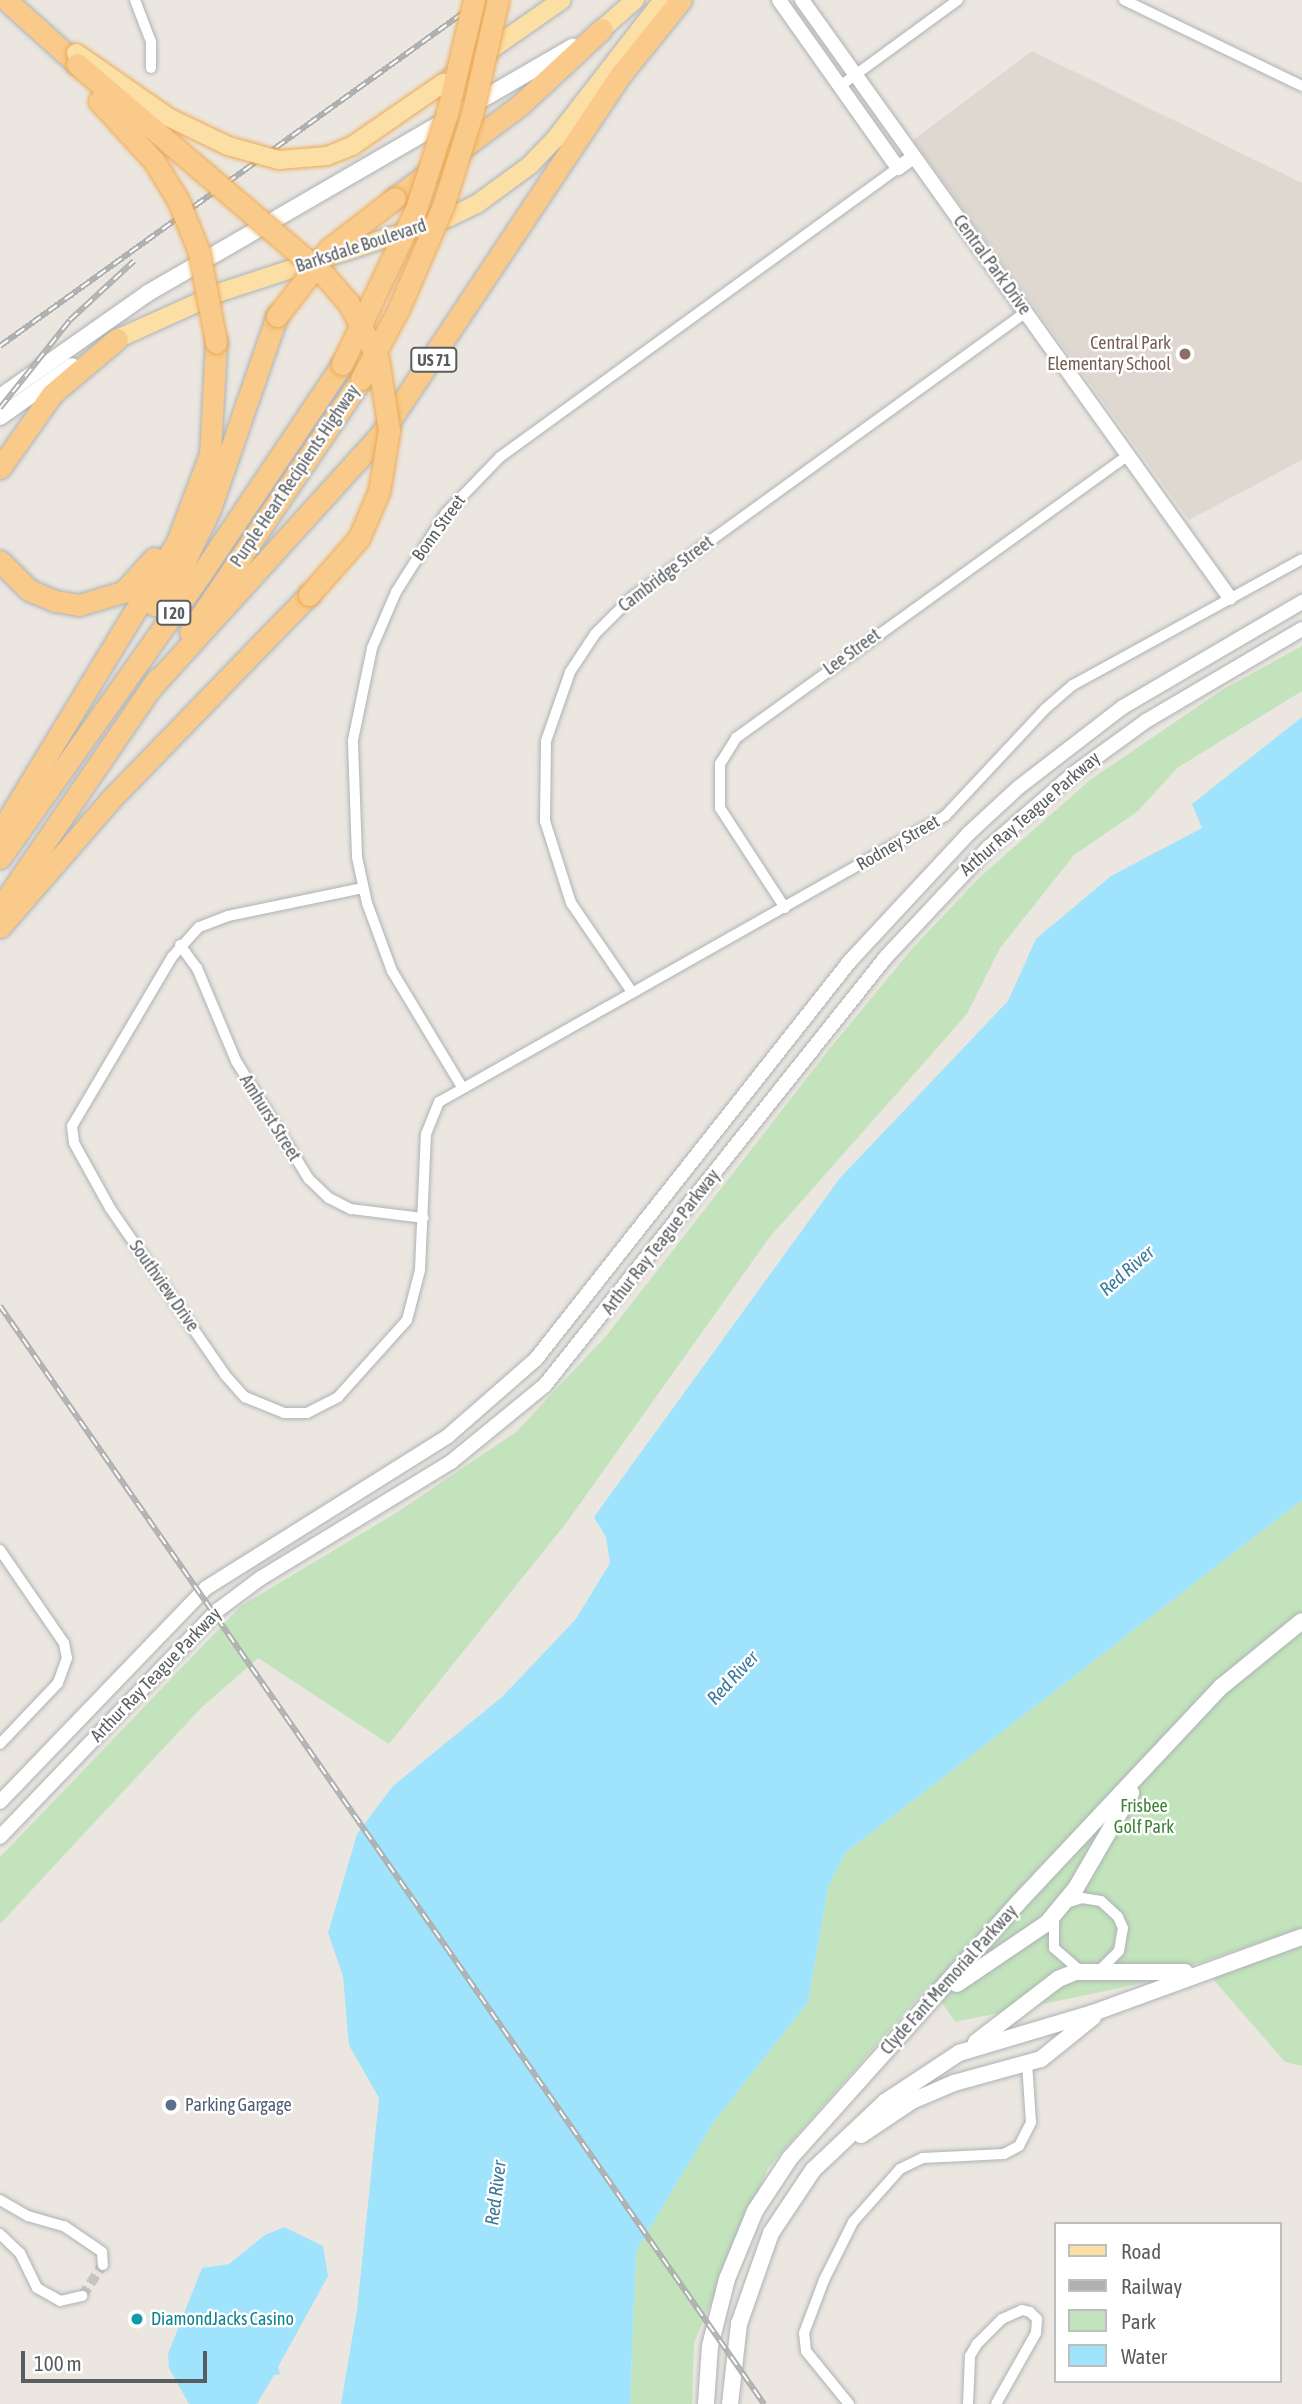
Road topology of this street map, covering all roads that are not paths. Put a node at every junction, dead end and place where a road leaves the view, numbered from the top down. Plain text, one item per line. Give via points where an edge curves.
1 (6, 0) edge
2 (135, 0) edge
3 (474, 0) edge
4 (499, 0) edge
5 (562, 0) edge
6 (635, 0) edge
7 (663, 0) edge
8 (681, 0) edge
9 (779, 0) edge
10 (802, 0) edge
11 (958, 0) edge
12 (1125, 0) edge
13 (0, 14) edge
14 (602, 29) junction
15 (73, 63) junction
16 (151, 68) dead end
17 (856, 74) junction
18 (839, 86) junction
19 (1302, 86) edge
20 (914, 157) junction
21 (898, 168) junction
22 (1026, 312) junction
23 (117, 339) junction
24 (0, 397) edge
25 (213, 413) junction
26 (0, 417) edge
27 (1128, 455) junction
28 (0, 468) edge
29 (1302, 559) edge
30 (0, 561) edge
31 (1230, 598) junction
32 (1302, 602) edge
33 (1302, 629) edge
34 (149, 690) junction
35 (60, 736) junction
36 (0, 832) edge
37 (0, 858) edge
38 (363, 888) junction
39 (0, 908) edge
40 (785, 908) junction
41 (0, 927) edge
42 (180, 945) junction
43 (632, 992) junction
44 (462, 1087) junction
45 (423, 1218) junction
46 (0, 1550) edge
47 (1302, 1621) edge
48 (1178, 1732) junction
49 (0, 1744) edge
50 (0, 1802) edge
51 (0, 1837) edge
52 (1059, 1910) junction
53 (1302, 1937) edge
54 (1100, 1970) junction
55 (1081, 1971) junction
56 (1206, 1971) junction
57 (1108, 2008) junction
58 (883, 2053) junction
59 (959, 2053) junction
60 (1027, 2064) junction
61 (805, 2181) junction
62 (0, 2200) edge
63 (0, 2234) edge
64 (103, 2265) dead end
65 (82, 2296) dead end
66 (706, 2404) edge
67 (730, 2404) edge
68 (849, 2404) edge
69 (968, 2404) edge
70 (996, 2404) edge

1 - 15 highway
2 - 16 street via 151,42
3 - 37 highway, Purple Heart Recipients Highway / I 20, bridge via 447,113 416,209 342,364 209,563
4 - 34 highway, Purple Heart Recipients Highway / I 20, bridge via 472,114 443,206 399,308 317,449
5 - 15 main road, bridge via 352,146 327,156 279,160 228,146
6 - 14 main road
7 - 23 main road, Barksdale Boulevard via 555,139 494,193 450,216 180,307
8 - 34 highway, US 71 via 622,73 381,434
9 - 18 street
10 - 17 street, Central Park Drive
11 - 17 street
12 - 19 street
13 - 15 highway
14 - 24 main road via 148,293
14 - 35 highway, bridge via 519,106 329,249 277,316 224,475 197,537 171,583
15 - 25 highway, bridge via 168,182 199,252 216,342
15 - 41 highway, bridge via 325,276 348,302 373,349 386,394 389,430 379,491 359,538 111,799
17 - 18 street
17 - 20 street, Central Park Drive
18 - 21 street
20 - 21 street, Bonn Street
20 - 22 street, Central Park Drive via 987,251
21 - 38 street, Bonn Street via 528,435 482,473 446,513 396,592 365,676 351,779
22 - 27 street, Central Park Drive
22 - 43 street, Cambridge Street via 631,598 595,634 570,672 546,741 545,821 559,877 571,903
23 - 26 main road, Barksdale Boulevard
23 - 28 highway via 52,394
25 - 30 highway via 158,551 140,578 123,592 79,605 55,601 29,590
25 - 35 highway via 210,454 177,542
27 - 31 street, Central Park Drive
27 - 40 street, Lee Street via 736,738 720,764 720,808
29 - 31 street, Rodney Street
31 - 40 street, Rodney Street via 1073,685 1045,709 956,808
32 - 50 street, Arthur Ray Teague Parkway via 1123,707 1019,787 968,834 850,961 537,1359 447,1436 206,1588
33 - 51 street, Arthur Ray Teague Parkway via 1146,720 1073,774 989,847 879,964 545,1385 451,1462 251,1584 218,1610
34 - 39 highway, Purple Heart Recipients Highway / I 20
35 - 36 highway
38 - 42 street, Southview Drive via 211,921
38 - 44 street, Bonn Street via 402,993
40 - 43 street, Rodney Street
42 - 45 street, Amhurst Street via 197,968 247,1083 314,1185 351,1209
42 - 45 street, Southview Drive via 80,1108 71,1135 110,1208 235,1388 255,1404 284,1413 307,1413 338,1397 407,1320 419,1284
43 - 44 street, Rodney Street
44 - 45 street, Southview Drive via 439,1102 428,1119
46 - 49 street via 64,1643 67,1658 58,1683
47 - 48 main road, Clyde Fant Memorial Parkway via 1230,1679
48 - 52 main road via 1107,1828
48 - 58 main road, Clyde Fant Memorial Parkway
52 - 54 street via 1091,1898 1111,1907 1118,1917 1123,1928 1119,1951
52 - 55 street via 1054,1948
52 - 58 main road via 1029,1937 971,1973
53 - 56 main road
54 - 55 main road
54 - 56 main road via 1136,1975
55 - 59 main road via 1058,1979
56 - 57 main road
57 - 59 main road
57 - 60 main road via 1048,2054
58 - 66 main road, Clyde Fant Memorial Parkway via 790,2158 755,2211 714,2325
59 - 61 main road via 885,2102
60 - 61 main road via 954,2083 912,2101 847,2145
60 - 68 street via 1031,2122 1019,2146 1004,2154 923,2158 900,2169 875,2192 841,2245 804,2333 806,2351
61 - 67 main road via 771,2233 752,2278 739,2324
62 - 64 street via 28,2216 64,2226 102,2252
63 - 65 street via 20,2253 37,2288 60,2301
69 - 70 street via 970,2356 977,2344 1002,2319 1022,2310 1030,2312 1037,2319 1035,2333

